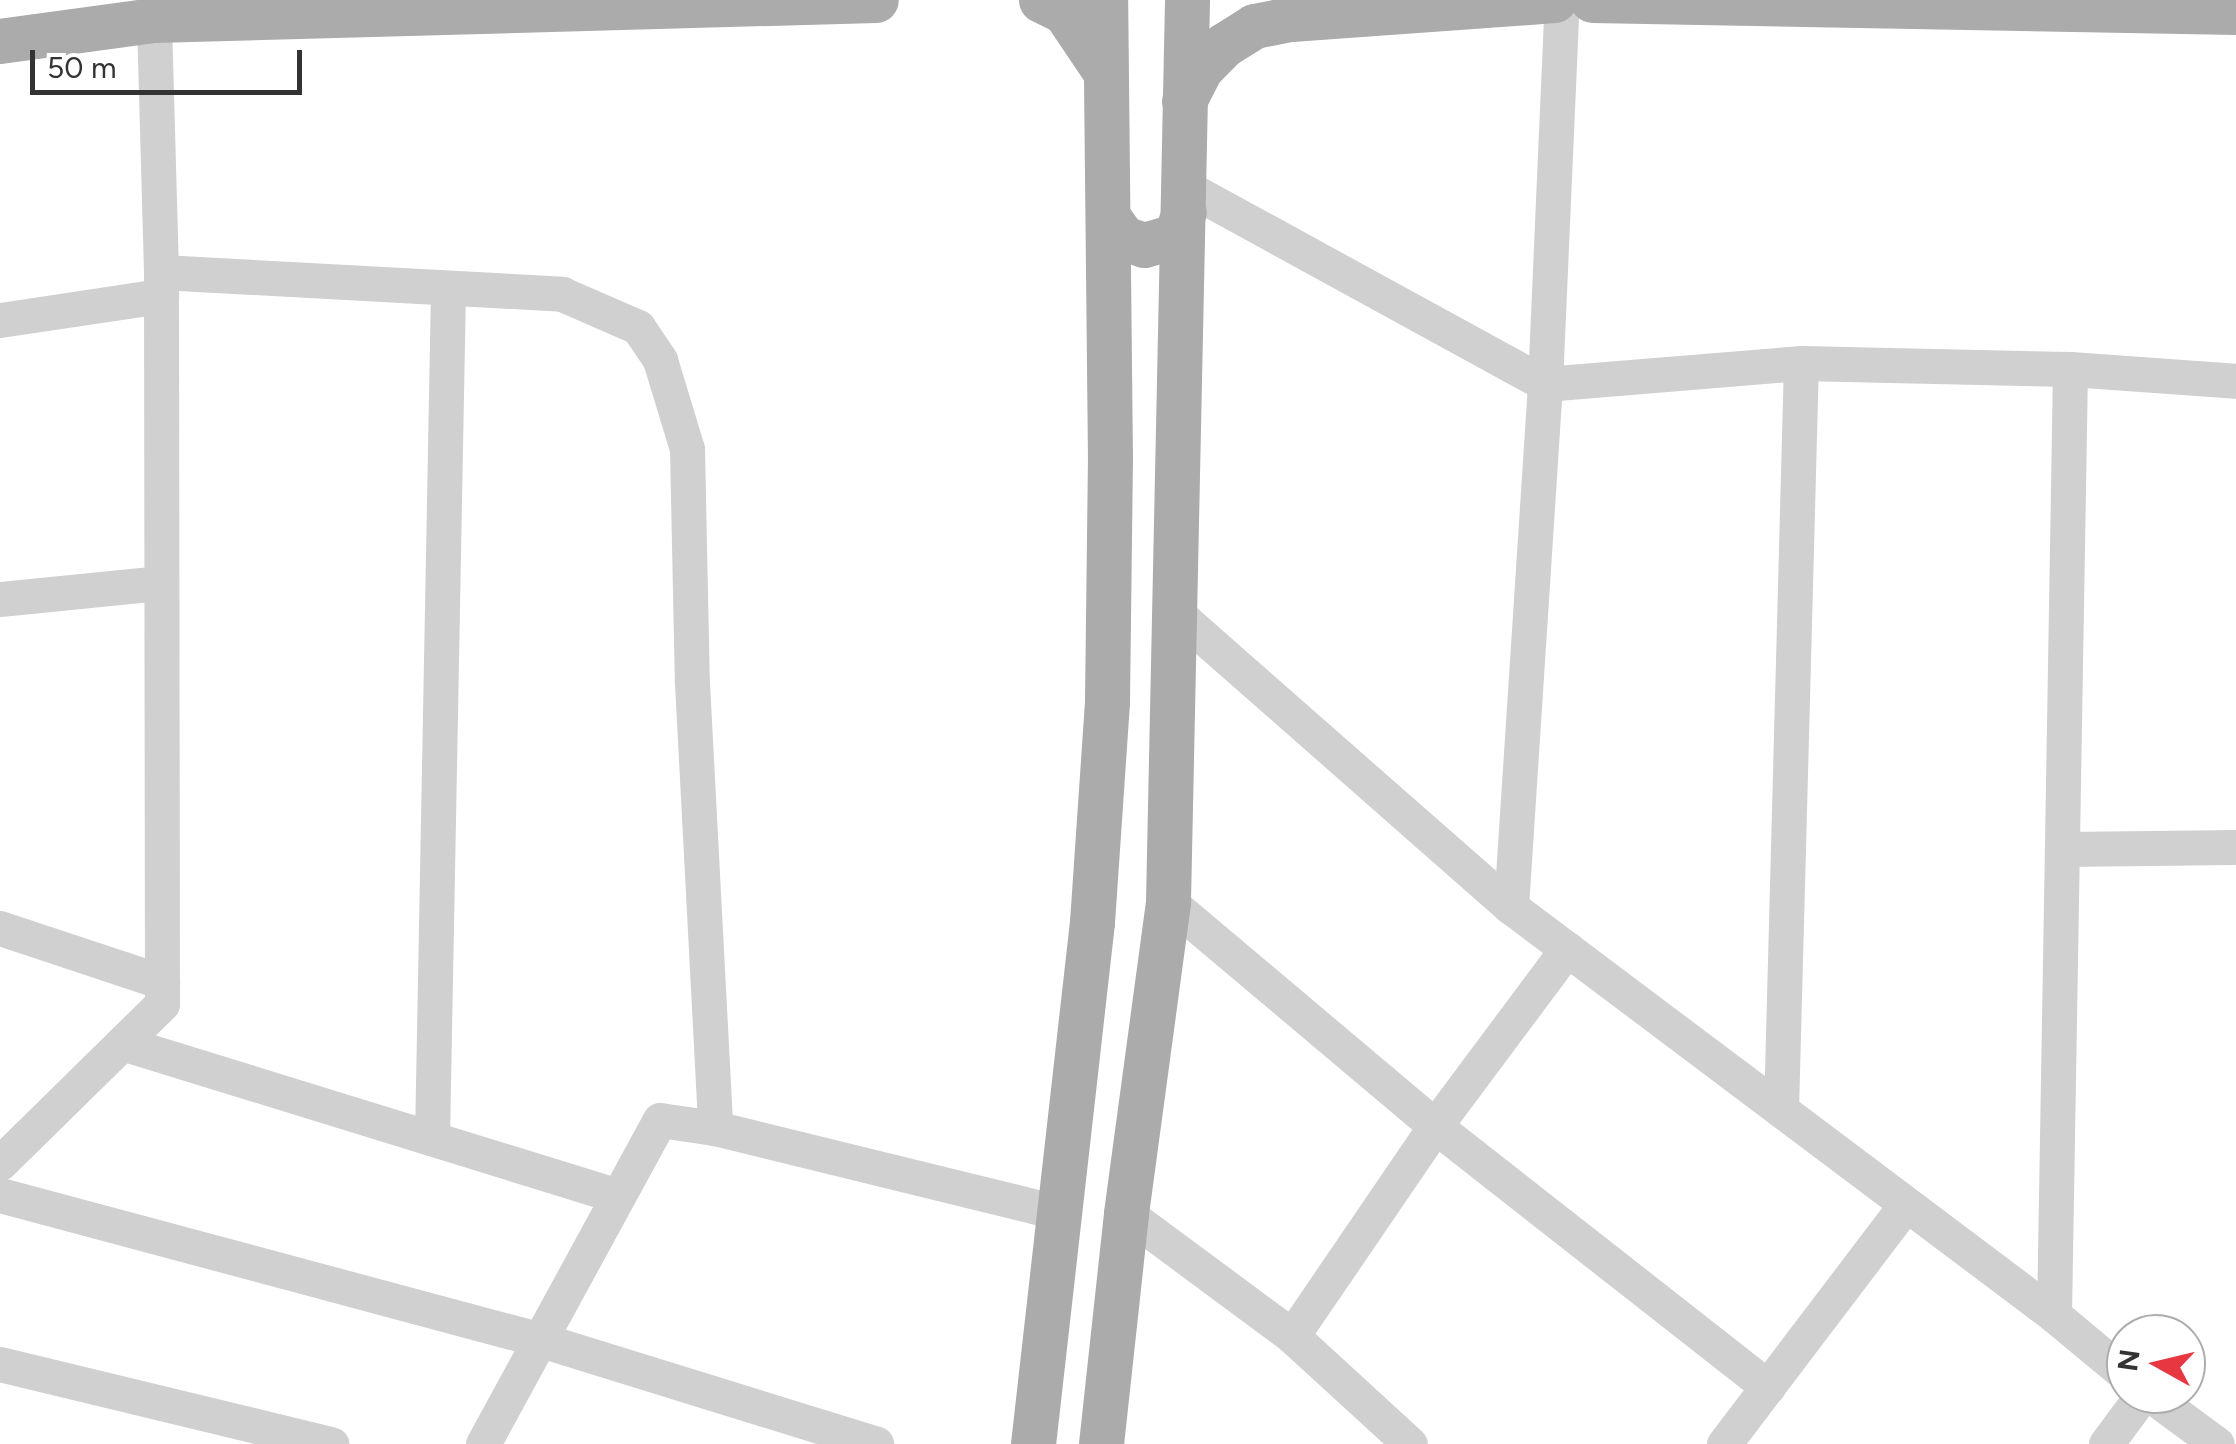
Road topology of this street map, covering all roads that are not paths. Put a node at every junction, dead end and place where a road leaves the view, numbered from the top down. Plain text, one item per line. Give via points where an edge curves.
1 (876, 0) edge
2 (1041, 0) edge
3 (1105, 0) edge
4 (1187, 0) edge
5 (1554, 0) edge
6 (1562, 0) edge
7 (1592, 0) edge
8 (2236, 12) edge
9 (154, 20) junction
10 (0, 41) edge
11 (1104, 70) junction
12 (1184, 101) junction
13 (1184, 199) junction
14 (1108, 217) junction
15 (161, 284) junction
16 (448, 288) junction
17 (0, 320) edge
18 (1800, 363) junction
19 (2070, 370) junction
20 (2236, 381) edge
21 (1544, 384) junction
22 (162, 583) junction
23 (0, 599) edge
24 (1176, 612) junction
25 (2236, 846) edge
26 (2062, 849) junction
27 (1168, 901) junction
28 (1510, 907) junction
29 (0, 928) edge
30 (1567, 949) junction
31 (162, 982) junction
32 (122, 1043) junction
33 (1781, 1110) junction
34 (1435, 1126) junction
35 (715, 1128) junction
36 (432, 1138) junction
37 (0, 1163) edge
38 (0, 1196) edge
39 (618, 1196) junction
40 (1906, 1204) junction
41 (1061, 1213) junction
42 (1126, 1214) junction
43 (2054, 1315) junction
44 (1292, 1336) junction
45 (541, 1340) junction
46 (2106, 1358) edge
47 (0, 1364) edge
48 (1768, 1387) junction
49 (2130, 1414) edge
50 (2175, 1414) edge
51 (331, 1444) edge
52 (483, 1444) edge
53 (876, 1444) edge
54 (1033, 1444) edge
55 (1102, 1444) edge
56 (1410, 1444) edge
57 (1724, 1444) edge
58 (2106, 1444) edge
59 (2218, 1444) edge

1 - 9 main road
2 - 11 main road via 1064,11
3 - 11 main road
4 - 12 main road
5 - 12 main road via 1254,26 1201,68
6 - 21 street
7 - 8 main road
9 - 10 main road
9 - 15 street
11 - 14 main road
12 - 13 main road
13 - 14 main road via 1176,236 1144,244 1123,238
13 - 21 street
13 - 24 main road
14 - 41 main road via 1106,700 1092,922
15 - 16 street
15 - 17 street
15 - 22 street
16 - 35 street via 562,294 638,327 660,360 687,449
16 - 36 street
18 - 19 street
18 - 21 street
18 - 33 street
19 - 20 street
19 - 26 street
21 - 28 street
22 - 23 street
22 - 31 street
24 - 27 main road
24 - 28 street
25 - 26 street
26 - 43 street
27 - 34 street
27 - 42 main road
28 - 30 street
29 - 31 street
30 - 33 street
30 - 34 street
31 - 32 street via 162,1004
32 - 36 street
32 - 37 street
33 - 40 street
34 - 44 street
34 - 48 street
35 - 39 street via 660,1120
35 - 41 street
36 - 39 street
38 - 45 street
39 - 45 street
40 - 43 street
40 - 48 street
41 - 54 main road
42 - 44 street
42 - 55 main road
43 - 46 street
44 - 56 street
45 - 52 street
45 - 53 street
47 - 51 street
48 - 57 street
49 - 58 street
50 - 59 street

